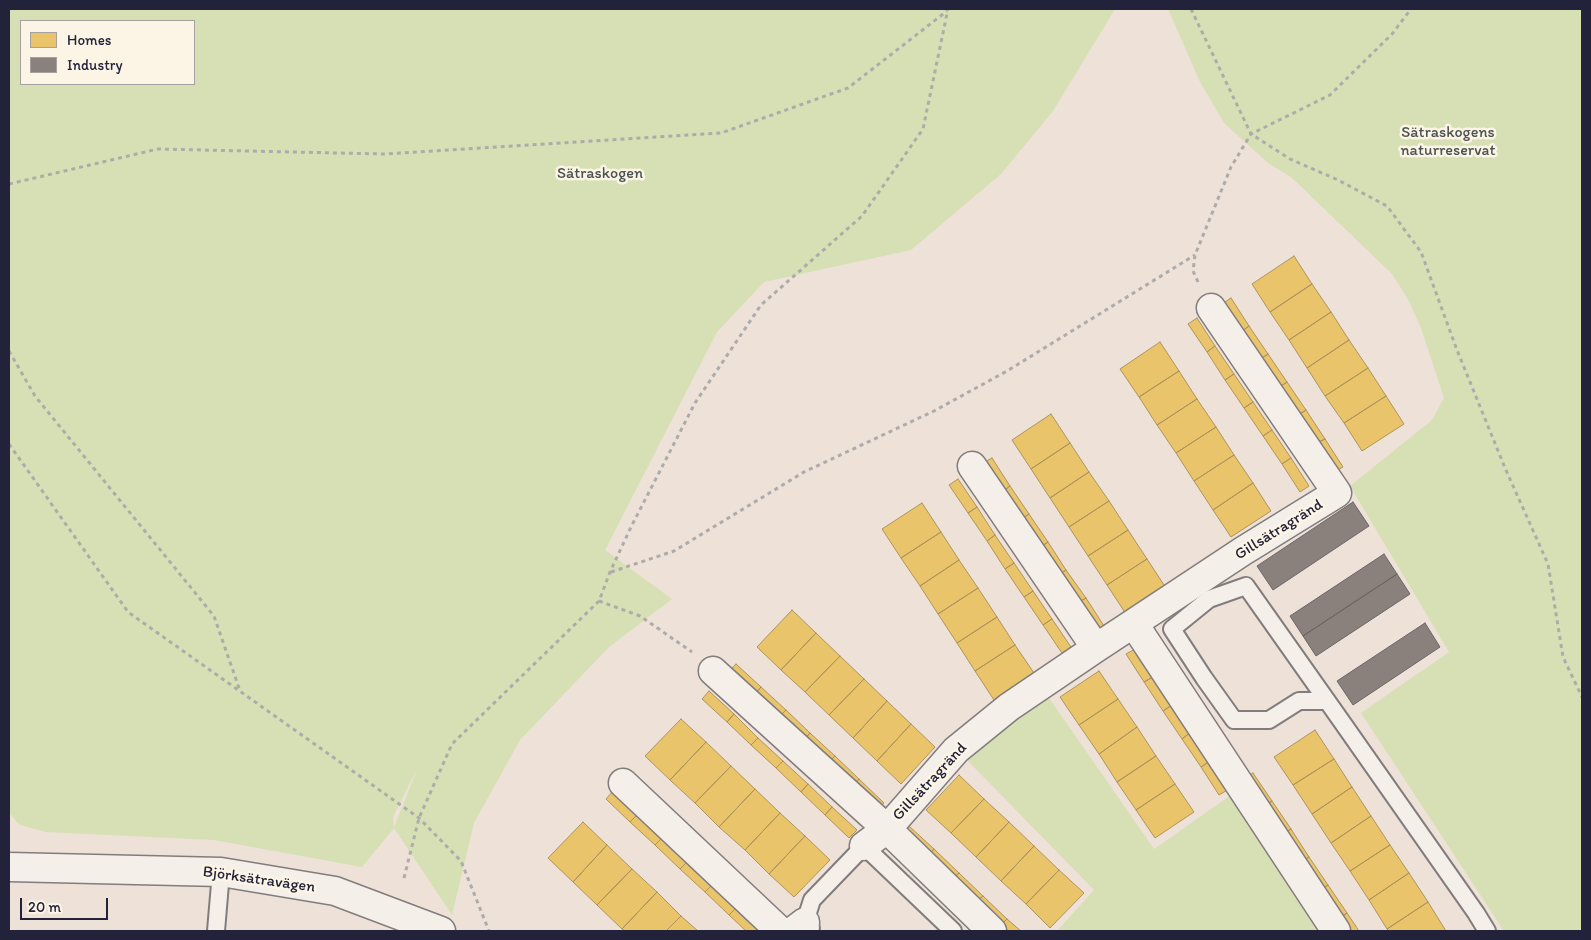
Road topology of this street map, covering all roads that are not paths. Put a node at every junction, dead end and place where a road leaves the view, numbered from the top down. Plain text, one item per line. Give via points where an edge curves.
1 (1211, 308) road end
2 (972, 466) dead end
3 (1134, 624) junction
4 (1096, 648) junction
5 (713, 671) road end
6 (1327, 701) junction
7 (623, 782) dead end
8 (887, 829) junction
9 (864, 846) junction
10 (9, 867) edge
11 (221, 872) junction
12 (798, 929) edge
13 (216, 931) edge
14 (441, 931) edge
15 (953, 931) edge
16 (992, 931) edge
17 (1336, 931) edge
18 (1487, 931) edge

1 - 3 street, Gillsätragränd via 1337,493
2 - 4 street
3 - 4 street, Gillsätragränd
3 - 17 street
4 - 8 street, Gillsätragränd via 1010,707 956,750
5 - 8 street, Gillsätragränd
6 - 6 lane, Gillsätragränd via 1299,701 1269,720 1234,720 1172,629 1209,599 1246,586
6 - 18 lane, Gillsätragränd
7 - 12 street, Gillsätragränd
8 - 9 street, Gillsätragränd
8 - 16 street, Gillsätragränd
9 - 12 lane, Gillsätragränd via 812,900
9 - 15 lane
10 - 11 street, Björksätravägen
11 - 13 lane
11 - 14 street, Björksätravägen via 334,891

